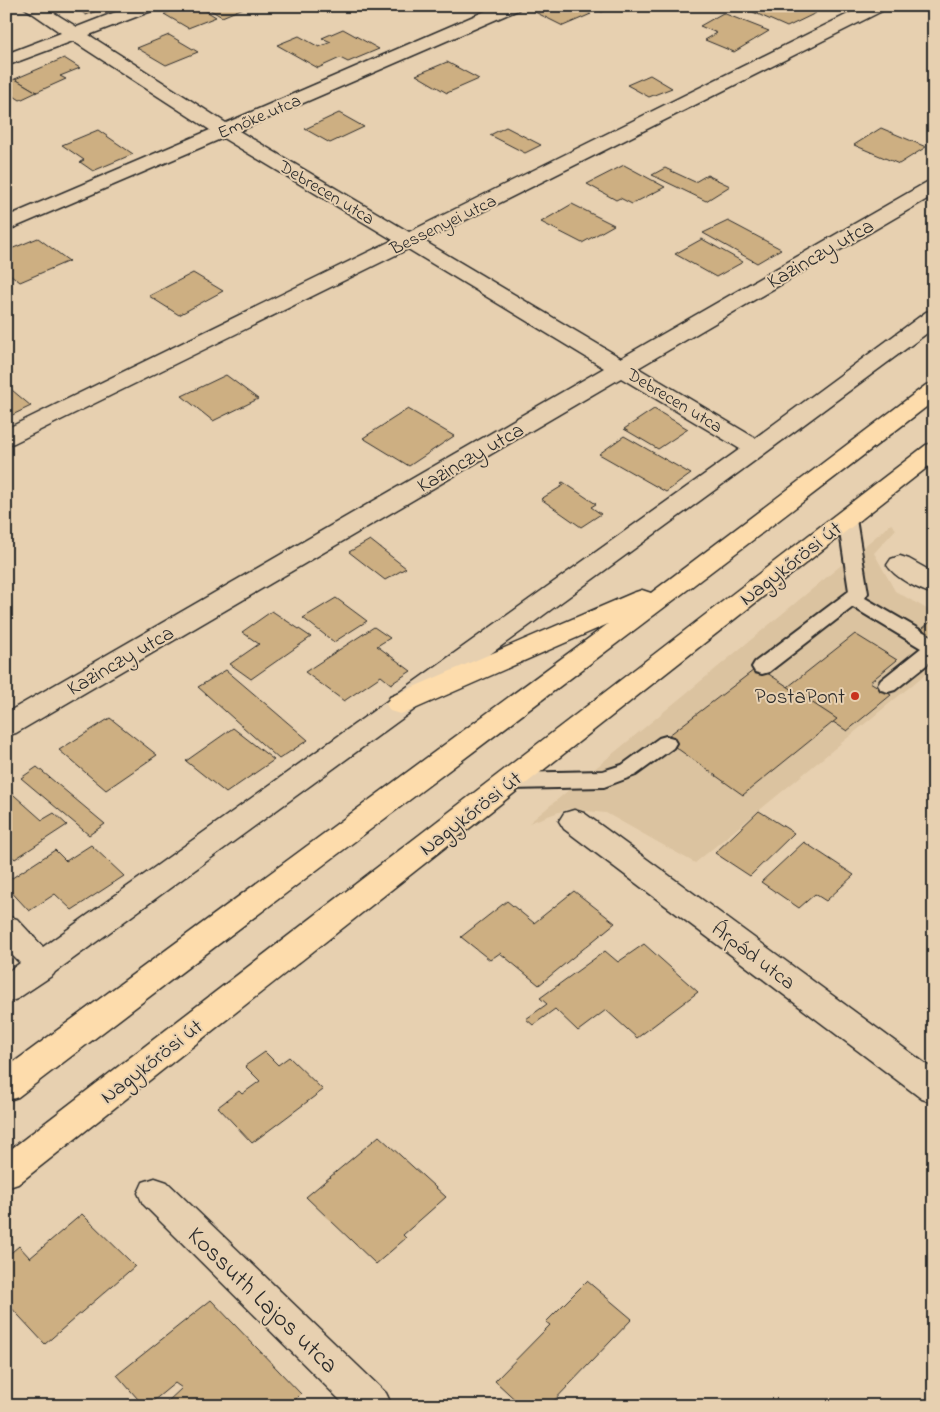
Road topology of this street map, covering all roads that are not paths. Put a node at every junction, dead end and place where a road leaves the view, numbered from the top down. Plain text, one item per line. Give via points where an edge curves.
1 (31, 6) edge
2 (148, 6) edge
3 (512, 6) edge
4 (878, 6) edge
5 (928, 6) edge
6 (934, 9) edge
7 (76, 34) junction
8 (6, 61) edge
9 (225, 131) junction
10 (934, 186) edge
11 (6, 225) edge
12 (408, 241) junction
13 (934, 317) edge
14 (622, 368) junction
15 (934, 390) edge
16 (6, 438) edge
17 (756, 449) junction
18 (934, 450) edge
19 (847, 519) junction
20 (900, 565) dead end
21 (687, 579) junction
22 (934, 585) edge
23 (853, 599) junction
24 (934, 648) edge
25 (762, 667) dead end
26 (888, 685) dead end
27 (400, 704) junction
28 (6, 726) edge
29 (666, 742) dead end
30 (511, 781) junction
31 (574, 822) dead end
32 (6, 928) edge
33 (42, 966) junction
34 (6, 990) edge
35 (6, 1087) edge
36 (934, 1089) edge
37 (6, 1173) edge
38 (155, 1193) dead end
39 (372, 1406) edge

1 - 7 street, Debrecen utca
2 - 7 street
3 - 9 street, Emőke utca
4 - 12 street, Bessenyei utca
5 - 6 street
7 - 8 street
7 - 9 street, Debrecen utca
9 - 11 street, Emőke utca
9 - 12 street, Debrecen utca
10 - 14 street, Kazinczy utca
12 - 14 street, Debrecen utca
12 - 16 street, Bessenyei utca
13 - 17 street
14 - 17 street, Debrecen utca
14 - 28 street, Kazinczy utca
15 - 21 main road
17 - 27 street
18 - 19 main road, Nagykőrösi út
19 - 23 lane via 859,593
19 - 30 main road, Nagykőrösi út
20 - 22 street
21 - 27 main road
21 - 35 main road
23 - 24 lane
23 - 25 lane
24 - 26 lane
27 - 33 street
29 - 30 lane via 629,770 610,777
30 - 37 main road, Nagykőrösi út
31 - 36 street, Árpád utca
32 - 33 street
33 - 34 street
38 - 39 street, Kossuth Lajos utca

